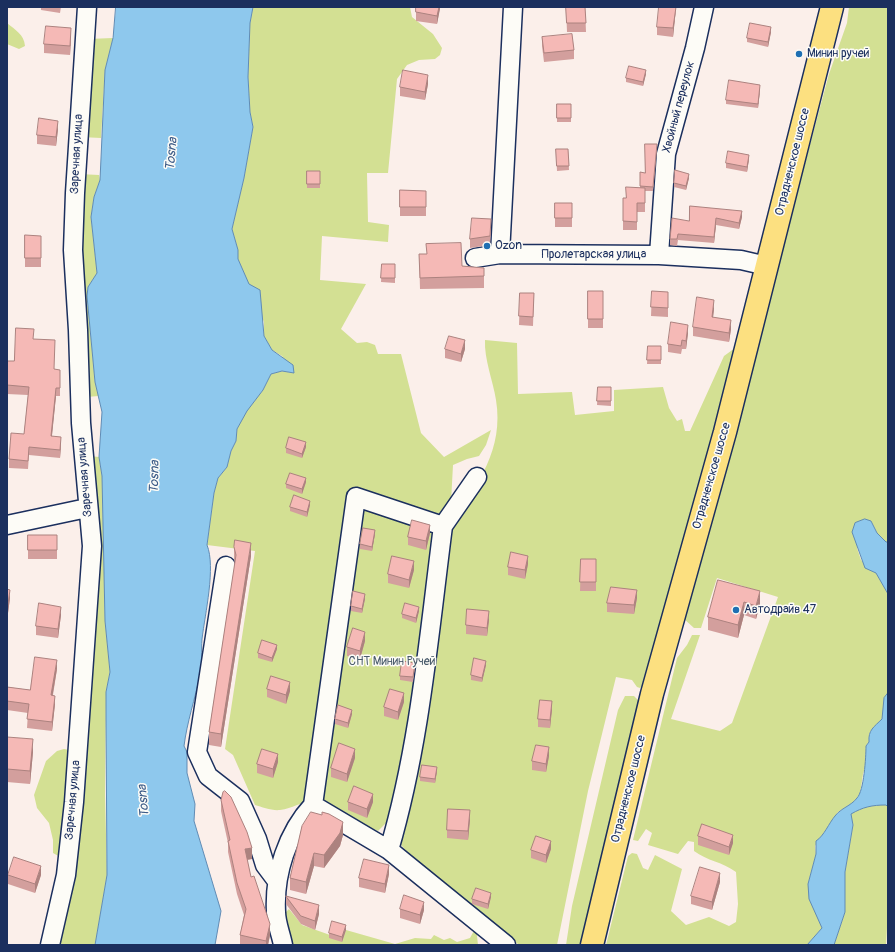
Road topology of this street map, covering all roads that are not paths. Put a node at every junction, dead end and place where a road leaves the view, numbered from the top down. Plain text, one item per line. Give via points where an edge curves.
1 (87, 7) edge
2 (513, 7) edge
3 (704, 7) edge
4 (832, 7) edge
5 (500, 254) junction
6 (659, 255) junction
7 (476, 258) dead end
8 (767, 266) junction
9 (477, 477) dead end
10 (87, 508) junction
11 (7, 525) edge
12 (443, 526) junction
13 (226, 566) dead end
14 (314, 805) junction
15 (389, 850) junction
16 (277, 881) junction
17 (50, 945) edge
18 (283, 945) edge
19 (506, 945) edge
20 (592, 945) edge

1 - 10 street, Заречная улица via 73,250
2 - 5 street
3 - 6 street, Хвойный переулок via 666,154
4 - 8 main road, Отрадненское шоссе
5 - 6 street, Пролетарская улица
5 - 7 street, Пролетарская улица
6 - 8 street, Пролетарская улица via 741,260
8 - 20 main road, Отрадненское шоссе via 725,432 652,694
9 - 12 street
10 - 11 street
10 - 17 street, Заречная улица via 92,546 74,802 66,875
12 - 14 street via 356,497
12 - 15 street via 413,754
13 - 16 street via 197,752 208,776 240,801 258,839 265,865
14 - 15 street
14 - 16 street via 293,831
15 - 19 street
16 - 18 street via 276,913

